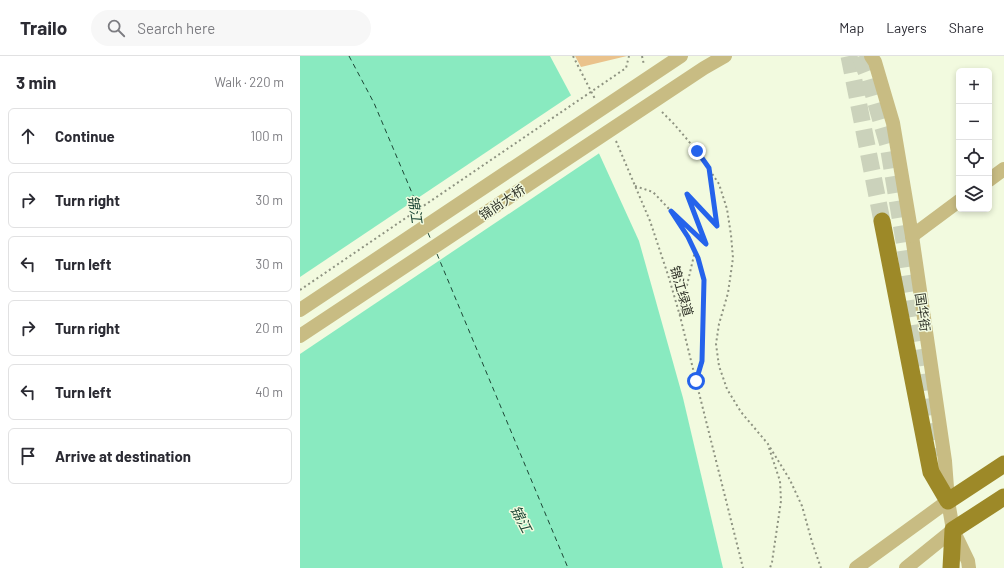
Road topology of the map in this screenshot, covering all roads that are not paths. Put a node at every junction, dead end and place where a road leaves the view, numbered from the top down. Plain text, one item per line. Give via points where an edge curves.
1 (680, 56) edge
2 (725, 56) edge
3 (871, 56) edge
4 (1004, 169) edge
5 (992, 178) edge
6 (956, 204) edge
7 (882, 221) tunnel mouth
8 (912, 236) junction
9 (300, 310) edge
10 (300, 336) edge
11 (1004, 464) edge
12 (1004, 497) edge
13 (948, 500) junction
14 (953, 530) junction
15 (856, 568) edge
16 (906, 568) edge
17 (951, 568) edge
18 (969, 568) edge

1 - 9 street, 锦尚大桥
2 - 10 street, 锦尚大桥
3 - 8 street, 国华街 via 893,124
4 - 5 street
6 - 8 street
7 - 13 main road via 931,472
8 - 13 street, 国华街 via 945,461
11 - 13 main road
12 - 14 main road
13 - 14 street, 国华街
13 - 15 street
14 - 16 street
14 - 17 main road
14 - 18 street, 国华街

